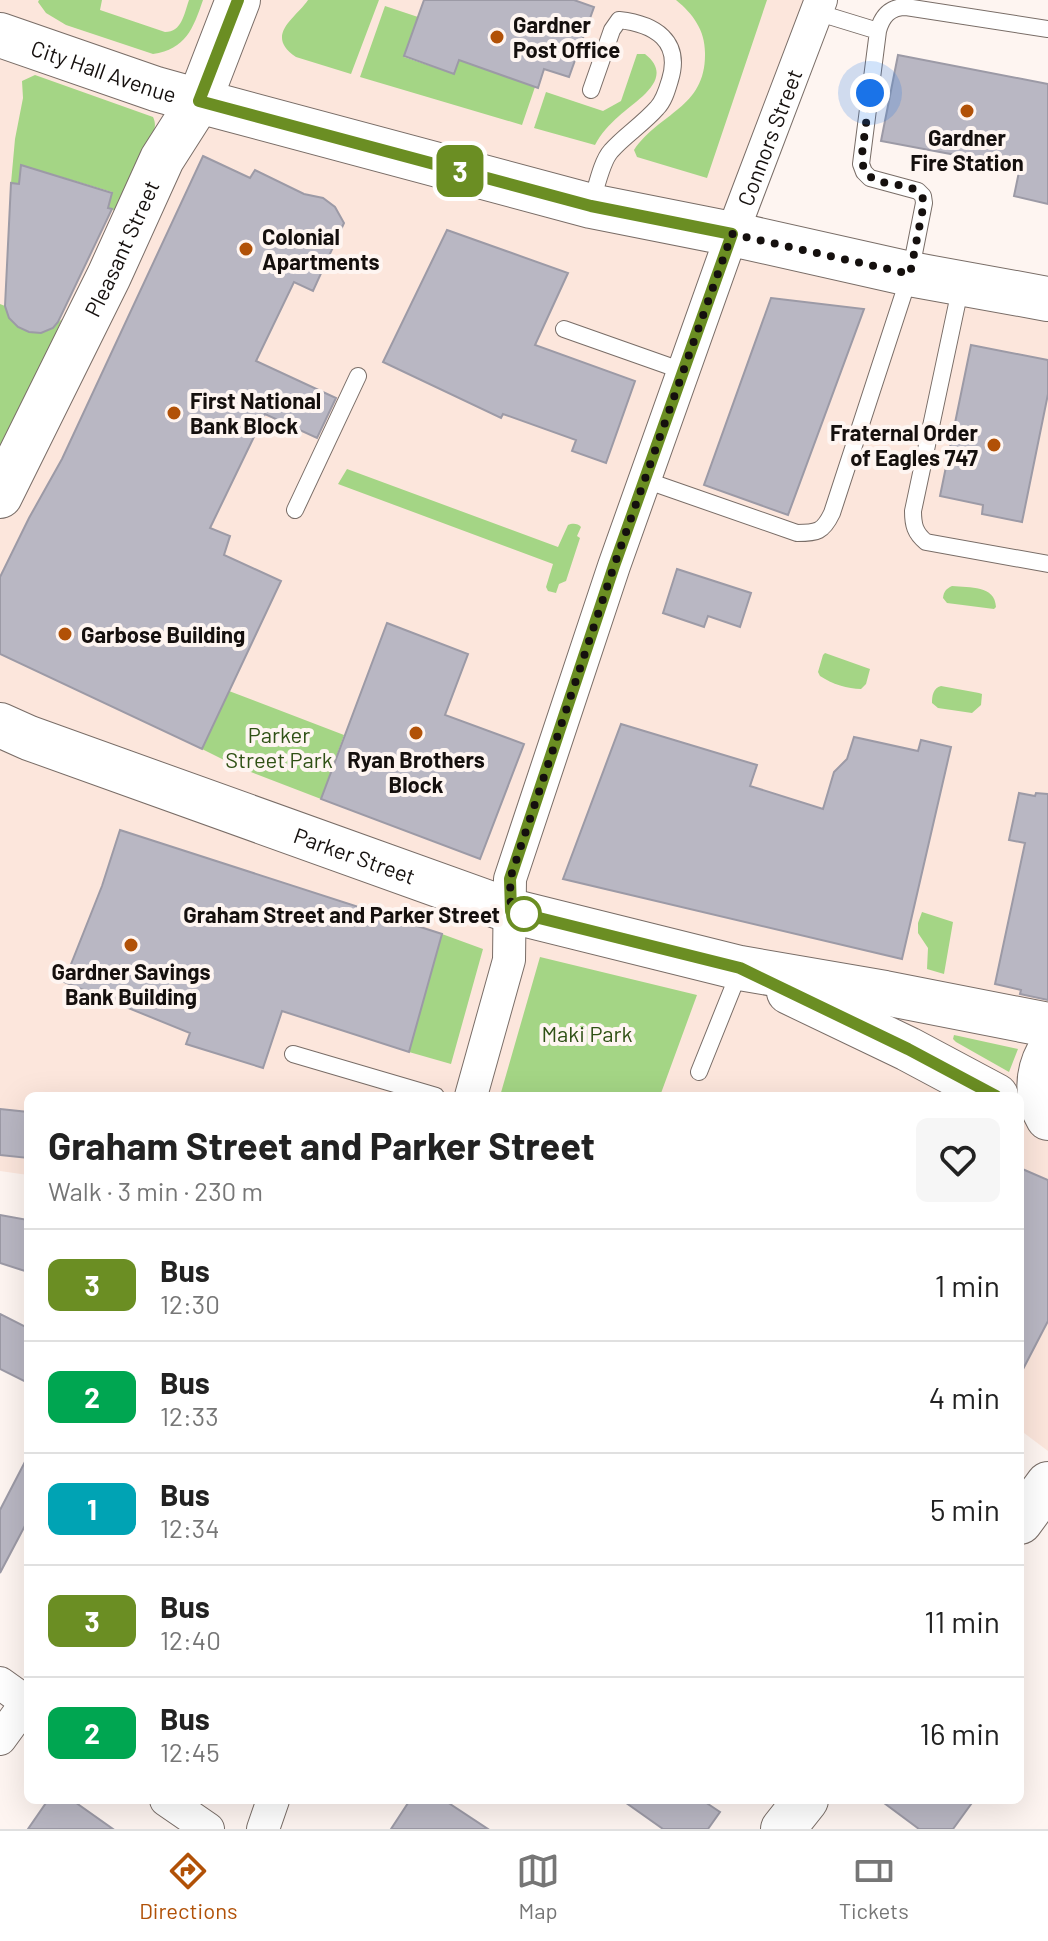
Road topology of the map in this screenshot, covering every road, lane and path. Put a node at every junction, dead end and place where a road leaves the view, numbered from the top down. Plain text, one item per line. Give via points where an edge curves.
1 (238, 0) edge
2 (819, 6) edge
3 (1048, 29) edge
4 (878, 31) junction
5 (0, 35) edge
6 (591, 90) dead end
7 (199, 101) junction
8 (591, 206) junction
9 (732, 234) junction
10 (910, 274) junction
11 (961, 284) junction
12 (1048, 299) edge
13 (564, 329) dead end
14 (683, 371) junction
15 (358, 376) dead end
16 (645, 480) junction
17 (0, 496) edge
18 (295, 510) dead end
19 (1048, 564) edge
20 (0, 725) edge
21 (511, 911) junction
22 (740, 968) junction
23 (1048, 1025) edge
24 (1048, 1053) edge
25 (293, 1054) dead end
26 (699, 1072) dead end
27 (422, 1092) edge
28 (472, 1092) edge
29 (989, 1092) edge
30 (1024, 1113) edge
31 (1048, 1118) edge
32 (1048, 1128) edge
33 (1048, 1484) edge
34 (1024, 1517) edge
35 (0, 1683) edge
36 (24, 1700) edge
37 (24, 1706) edge
38 (0, 1739) edge
39 (172, 1804) edge
40 (272, 1804) edge
41 (803, 1804) edge
42 (208, 1829) edge
43 (263, 1829) edge
44 (783, 1829) edge

1 - 7 street, Pleasant Street
2 - 4 lane
2 - 9 street, Connors Street
3 - 4 lane via 897,7 883,16
4 - 10 lane via 861,164 870,178 923,196
5 - 7 street, City Hall Avenue
6 - 8 lane via 619,20 664,36 673,69 665,95 608,154
7 - 8 street, City Hall Avenue
7 - 17 street, Pleasant Street via 162,159
8 - 9 street, City Hall Avenue
9 - 10 street, City Hall Avenue
9 - 14 street, Connors Street
10 - 11 street, City Hall Avenue
10 - 16 lane via 832,513 821,530 797,533
11 - 12 street, City Hall Avenue
11 - 19 lane via 913,524 926,542
13 - 14 lane
14 - 16 street, Connors Street
15 - 18 lane
16 - 21 street, Connors Street via 510,879
20 - 21 street, Parker Street
21 - 22 street, Parker Street
21 - 28 street, Connors Street via 509,960
22 - 23 street, Parker Street
22 - 26 lane
22 - 29 street
24 - 31 street via 1039,1082
25 - 27 lane
30 - 32 street
33 - 34 street
35 - 36 street
37 - 38 street
39 - 42 street
40 - 43 street
41 - 44 street

